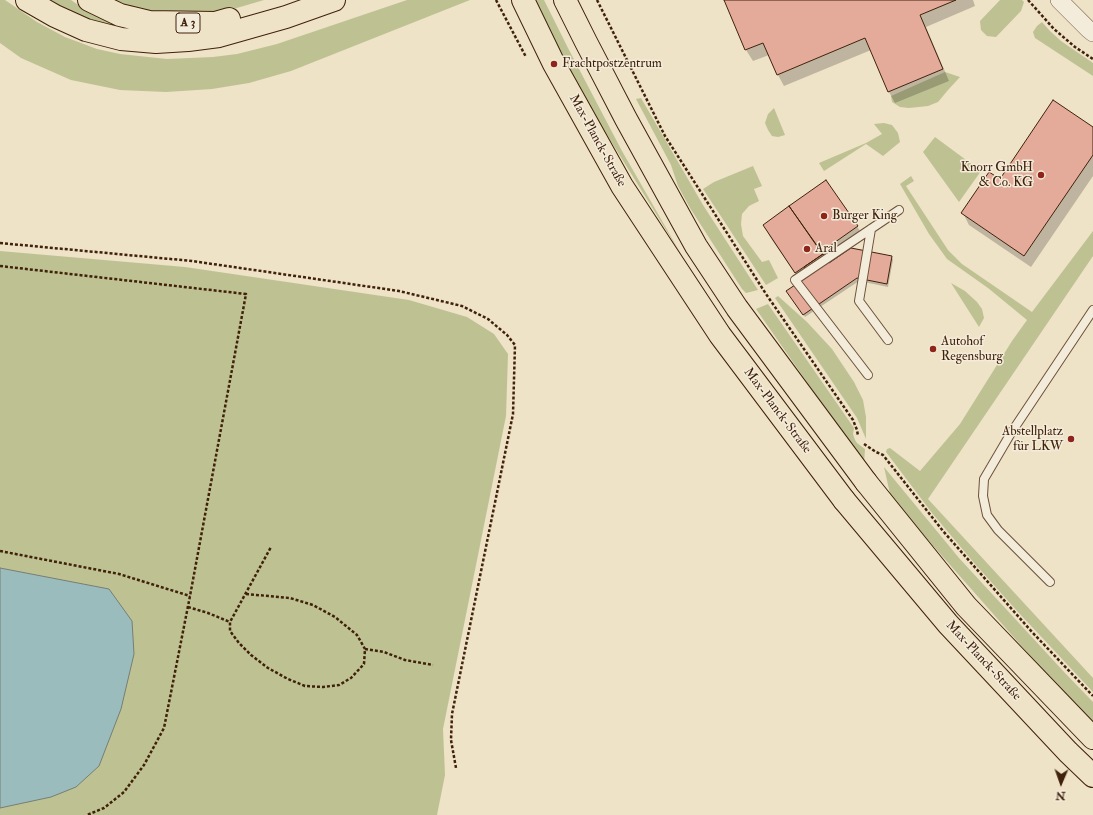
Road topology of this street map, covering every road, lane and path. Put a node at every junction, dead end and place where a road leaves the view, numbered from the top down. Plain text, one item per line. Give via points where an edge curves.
1 (27, 0) edge
2 (89, 0) edge
3 (289, 0) edge
4 (334, 0) edge
5 (496, 0) edge
6 (524, 0) edge
7 (565, 0) edge
8 (597, 0) edge
9 (1028, 0) edge
10 (1058, 0) edge
11 (1093, 33) edge
12 (1093, 59) edge
13 (528, 60) dead end
14 (630, 68) junction
15 (625, 72) dead end
16 (899, 210) dead end
17 (871, 229) junction
18 (0, 243) edge
19 (0, 266) edge
20 (1093, 310) edge
21 (888, 340) dead end
22 (868, 375) dead end
23 (271, 548) dead end
24 (0, 550) edge
25 (1050, 582) dead end
26 (246, 594) junction
27 (190, 596) junction
28 (188, 607) junction
29 (230, 622) junction
30 (365, 649) junction
31 (433, 665) dead end
32 (1093, 696) edge
33 (1093, 738) edge
34 (456, 768) dead end
35 (1093, 776) edge
36 (87, 815) edge

1 - 4 main road via 54,16 86,30 121,39 156,42 219,36
2 - 3 main road, A 3 via 120,15 149,22 215,23
5 - 13 path
6 - 35 main road, Max-Planck-Straße via 554,64 622,186 720,335 844,500 948,624
7 - 33 main road, Max-Planck-Straße via 626,119 696,246 737,308 866,482 966,606
8 - 14 path
9 - 12 path via 1054,29
10 - 11 street
14 - 15 path
14 - 32 path via 665,136 766,294 854,420 859,441 883,455 943,531 1032,632
16 - 17 lane
17 - 21 lane via 860,301
17 - 22 lane via 795,280
18 - 34 path via 192,260 399,291 462,306 488,319 507,335 515,345 513,414 452,714 451,740
19 - 27 path via 246,294
20 - 25 lane via 1010,433 984,479 983,496 987,515 998,530
23 - 26 path
24 - 27 path via 119,574
26 - 29 path
26 - 30 path via 290,598 313,605 335,617 357,635
27 - 28 path
28 - 29 path
28 - 36 path via 164,728 144,765 124,792 104,808
29 - 30 path via 230,631 251,655 268,668 305,686 339,685 352,678 364,664
30 - 31 path

